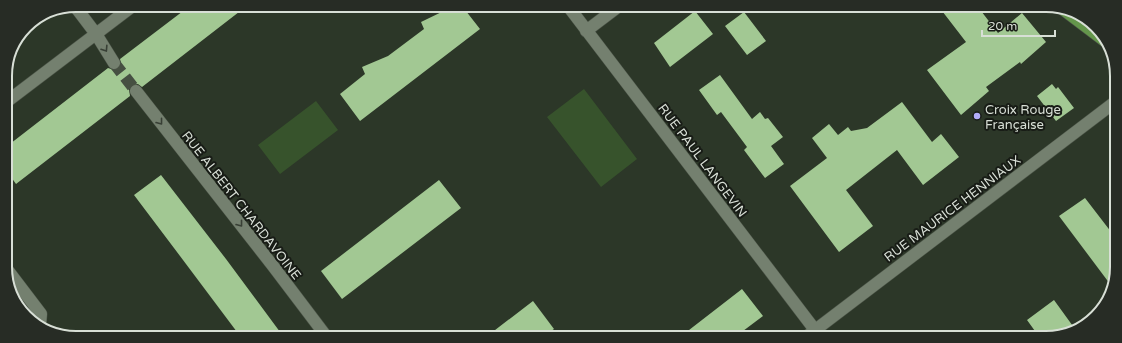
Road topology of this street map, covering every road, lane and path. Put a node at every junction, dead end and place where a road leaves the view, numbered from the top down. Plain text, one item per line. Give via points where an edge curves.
1 (79, 12) edge
2 (125, 12) edge
3 (572, 12) edge
4 (611, 12) edge
5 (1077, 20) edge
6 (1090, 30) edge
7 (586, 31) junction
8 (96, 34) junction
9 (114, 63) tunnel mouth
10 (136, 91) tunnel mouth
11 (12, 98) edge
12 (1110, 107) edge
13 (13, 277) edge
14 (40, 320) edge
15 (322, 331) edge
16 (809, 331) edge
17 (815, 331) edge

1 - 8 street
2 - 8 street
3 - 7 street, RUE PAUL LANGEVIN
4 - 7 street
5 - 6 main road
7 - 16 street, RUE PAUL LANGEVIN
8 -> 9 street
8 - 11 street
10 -> 15 street, RUE ALBERT CHARDAVOINE
12 - 17 street, RUE MAURICE HENNIAUX
13 - 14 street via 41,314

